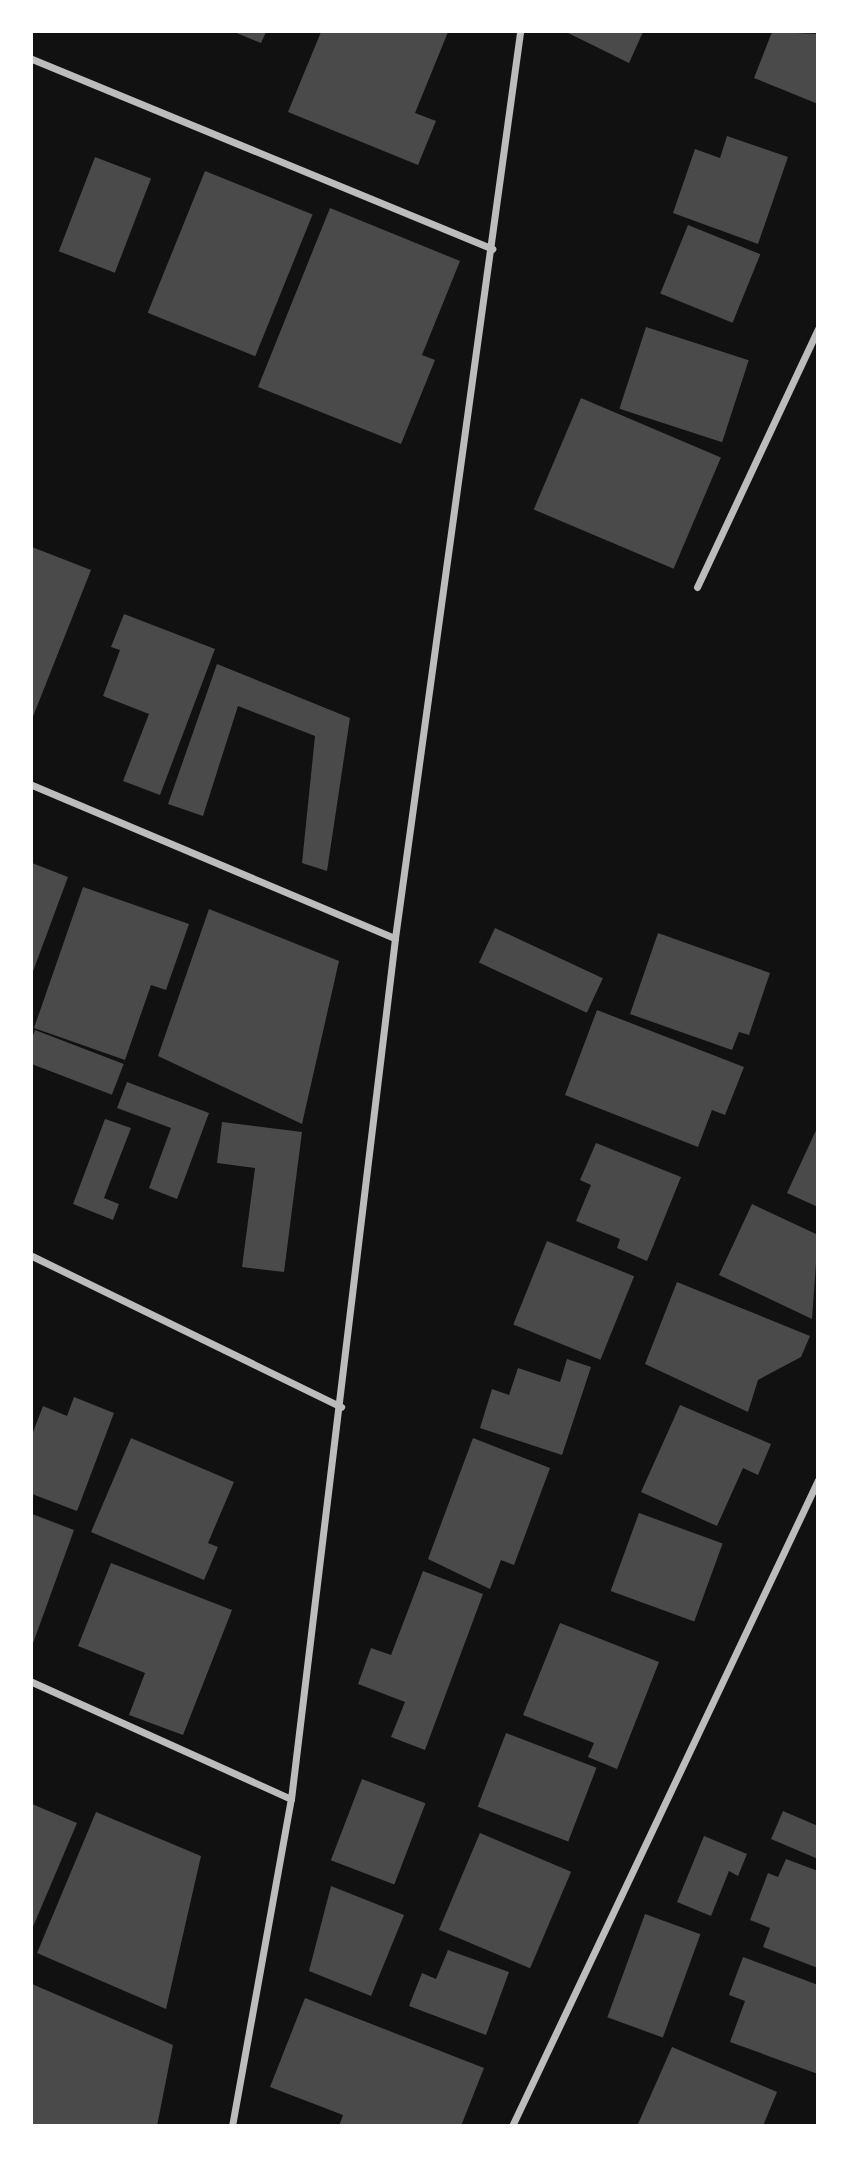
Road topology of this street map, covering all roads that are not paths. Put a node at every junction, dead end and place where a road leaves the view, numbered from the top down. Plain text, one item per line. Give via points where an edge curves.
1 (520, 32) edge
2 (32, 60) edge
3 (492, 249) junction
4 (817, 329) edge
5 (697, 587) dead end
6 (32, 786) edge
7 (395, 938) junction
8 (32, 1256) edge
9 (341, 1408) junction
10 (817, 1480) edge
11 (32, 1682) edge
12 (290, 1799) junction
13 (232, 2126) edge
14 (512, 2126) edge

1 - 3 street
2 - 3 street
3 - 7 street
4 - 5 street
6 - 7 street
7 - 9 street
8 - 9 street
9 - 12 street
10 - 14 street
11 - 12 street
12 - 13 street

